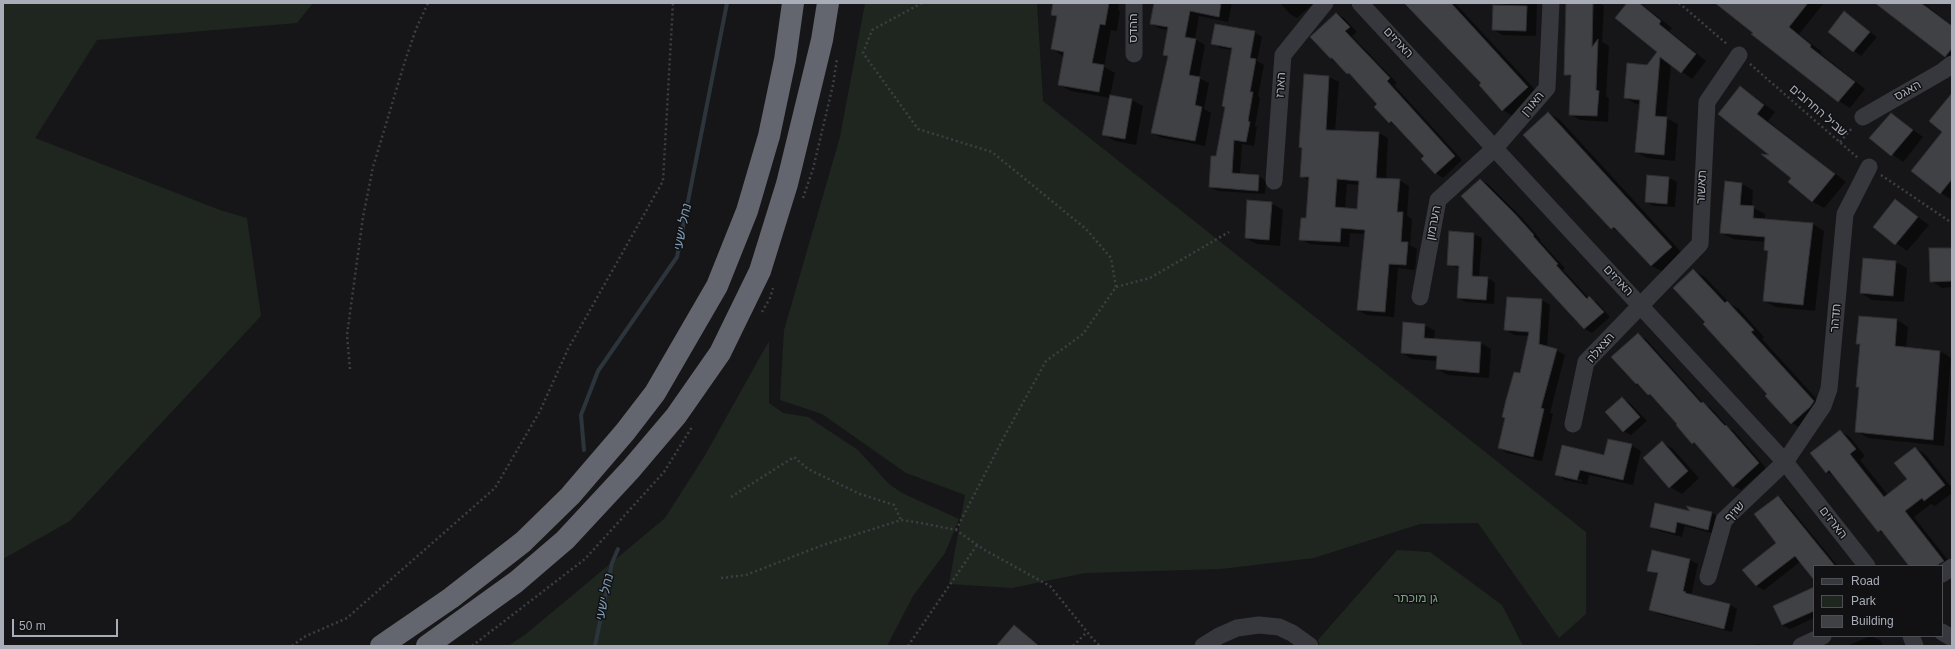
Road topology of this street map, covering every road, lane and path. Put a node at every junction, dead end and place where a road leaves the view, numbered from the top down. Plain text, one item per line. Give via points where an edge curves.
1 (428, 3) edge
2 (673, 3) edge
3 (793, 3) edge
4 (828, 3) edge
5 (922, 3) edge
6 (1134, 3) edge
7 (1325, 3) edge
8 (1360, 3) edge
9 (1551, 3) edge
10 (1678, 3) edge
11 (1134, 54) dead end
12 (1739, 55) junction
13 (1952, 64) edge
14 (1863, 117) joint
15 (1840, 142) junction
16 (1495, 148) junction
17 (1869, 167) junction
18 (1274, 181) dead end
19 (1952, 223) edge
20 (1229, 232) dead end
21 (1116, 287) junction
22 (1420, 297) dead end
23 (1640, 306) junction
24 (350, 369) dead end
25 (1573, 424) dead end
26 (1785, 462) junction
27 (731, 497) dead end
28 (901, 520) junction
29 (956, 530) junction
30 (977, 545) junction
31 (1866, 565) edge
32 (1952, 567) edge
33 (1943, 573) edge
34 (1708, 577) dead end
35 (721, 578) dead end
36 (1087, 632) junction
37 (1943, 633) edge
38 (1821, 637) edge
39 (1952, 638) edge
40 (292, 646) edge
41 (381, 646) edge
42 (427, 646) edge
43 (908, 646) edge
44 (1073, 646) edge
45 (1100, 646) edge
46 (1203, 646) edge
47 (1310, 646) edge
48 (1801, 646) edge

1 - 24 path via 405,62 373,167 363,217 347,335
2 - 40 path via 663,181 568,349 540,411 495,488 347,618 304,637
3 - 41 highway via 769,136 748,211 717,286 654,393 625,432 570,496 523,542 451,598
4 - 42 highway via 820,48 780,206 760,271 720,353 671,422 570,534 516,582
5 - 21 path via 872,30 863,54 918,129 992,152 1086,229 1111,258
6 - 11 street, ההדס
7 - 18 street, הארז via 1283,55
8 - 16 street, הארזים
9 - 16 street, האורן via 1547,88
10 - 12 path, שביל החרובים
12 - 15 path, שביל החרובים
12 - 23 street, תאשור via 1707,102 1700,244
13 - 14 street, האגס via 1944,72
14 - 15 path
15 - 17 path, שביל החרובים
16 - 22 street, הערמון via 1438,200
16 - 23 street, הארזים
17 - 19 path, שביל החרובים
17 - 26 street, תדהר via 1845,214 1830,389 1823,406
20 - 21 path via 1150,278
21 - 29 path via 1083,334 1046,361
23 - 25 street, הצאלה via 1586,362
23 - 26 street, הארזים
26 - 31 street, הארזים
26 - 34 street, שזיף via 1724,520
27 - 28 path via 794,457 808,469 860,494 894,505
28 - 29 path
28 - 35 path via 823,545 746,575
29 - 30 path
30 - 36 path via 1050,586
30 - 43 path
32 - 33 street
36 - 44 path
36 - 45 path
37 - 39 street
38 - 48 street
46 - 47 street via 1237,628 1259,625 1279,627

